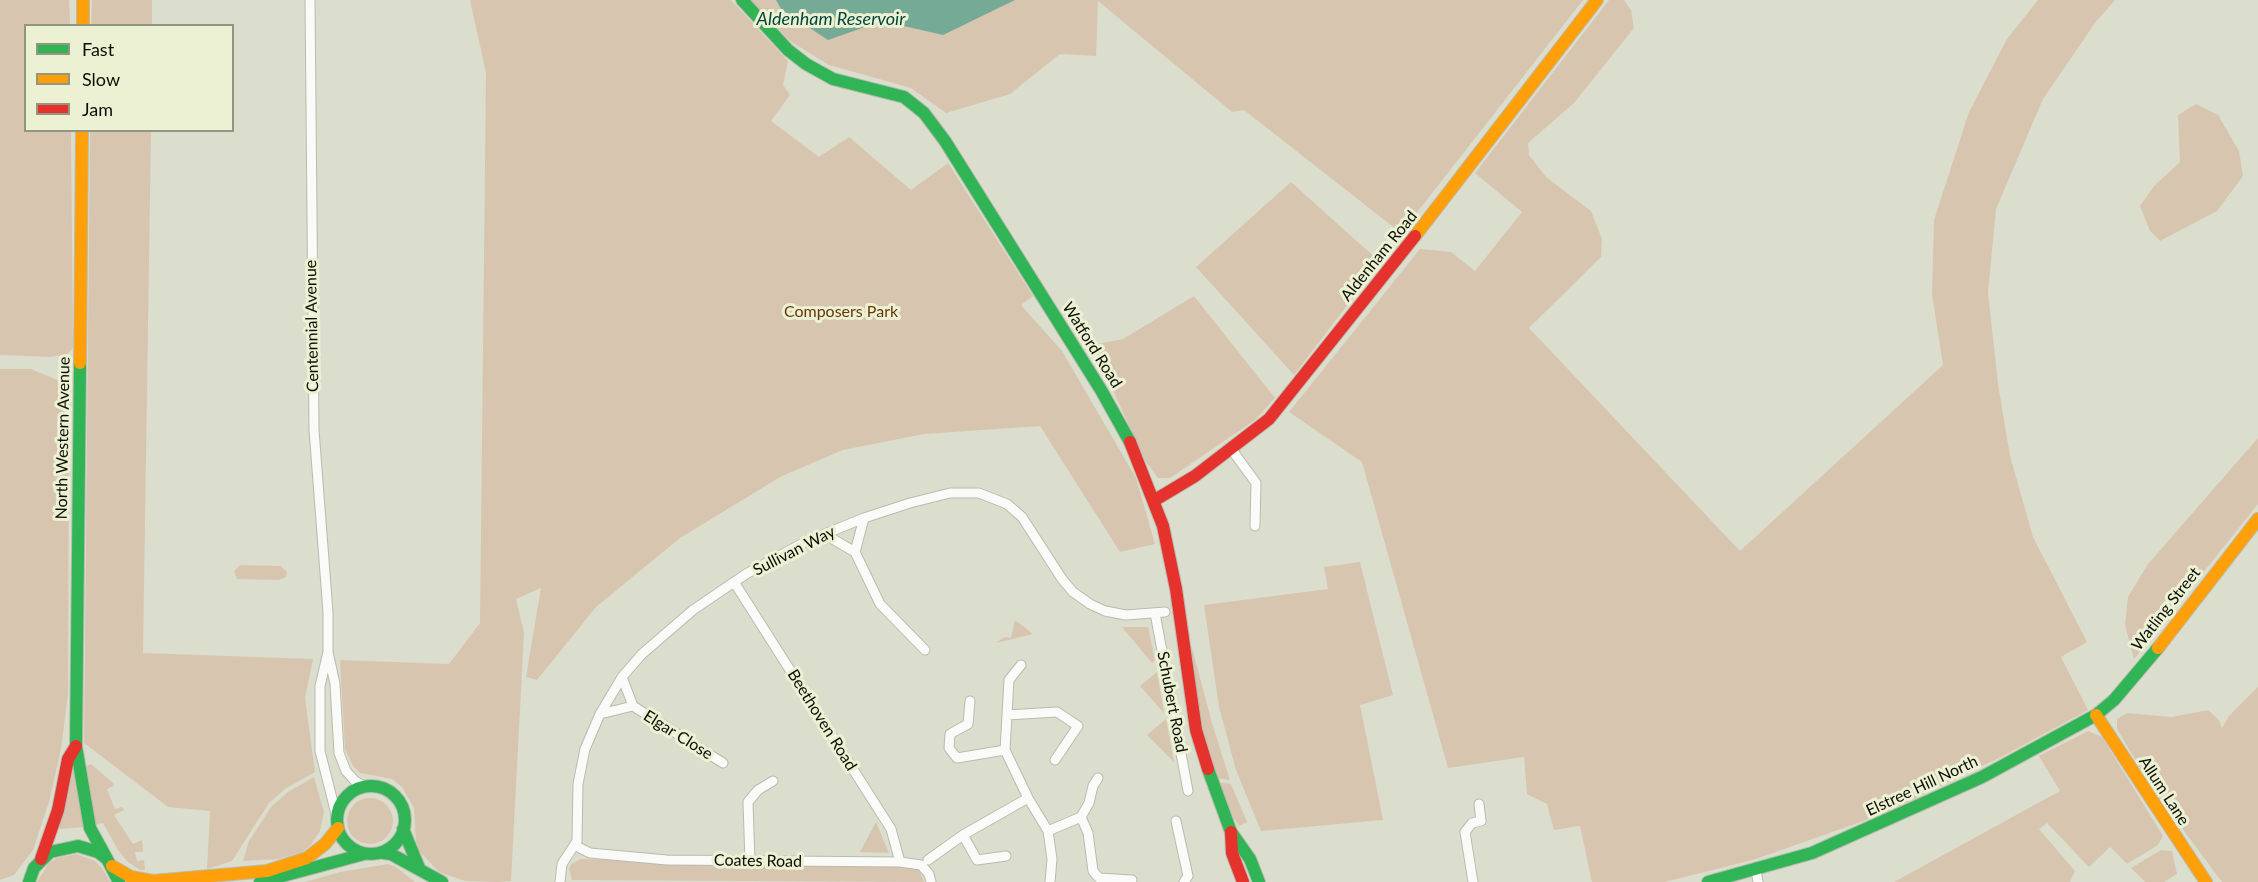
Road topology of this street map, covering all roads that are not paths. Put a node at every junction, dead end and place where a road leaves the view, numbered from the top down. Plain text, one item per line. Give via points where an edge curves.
1 (83, 0) edge
2 (310, 0) edge
3 (742, 0) edge
4 (1597, 0) edge
5 (83, 24) edge
6 (82, 132) edge
7 (1232, 450) junction
8 (1155, 500) junction
9 (864, 518) junction
10 (2258, 519) edge
11 (1255, 526) dead end
12 (824, 534) junction
13 (855, 552) junction
14 (734, 582) junction
15 (1160, 613) joint
16 (925, 650) dead end
17 (328, 652) junction
18 (1021, 665) dead end
19 (622, 677) junction
20 (970, 701) dead end
21 (633, 706) junction
22 (600, 714) junction
23 (1007, 715) junction
24 (2096, 715) junction
25 (76, 746) junction
26 (1005, 750) junction
27 (1055, 760) dead end
28 (723, 763) dead end
29 (1098, 778) dead end
30 (773, 781) dead end
31 (366, 787) junction
32 (1188, 791) dead end
33 (1028, 798) junction
34 (1479, 804) dead end
35 (1081, 817) junction
36 (1176, 821) dead end
37 (337, 823) junction
38 (403, 829) junction
39 (1048, 831) junction
40 (1231, 832) junction
41 (963, 836) junction
42 (576, 846) junction
43 (383, 853) junction
44 (364, 854) junction
45 (1006, 856) dead end
46 (1250, 859) junction
47 (928, 860) dead end
48 (750, 862) junction
49 (900, 862) junction
50 (110, 863) junction
51 (37, 864) junction
52 (420, 870) junction
53 (1757, 876) edge
54 (1132, 880) dead end
55 (20, 882) edge
56 (29, 882) edge
57 (119, 882) edge
58 (260, 882) edge
59 (442, 882) edge
60 (560, 882) edge
61 (931, 882) edge
62 (1050, 882) edge
63 (1184, 882) edge
64 (1243, 882) edge
65 (1259, 882) edge
66 (1268, 882) edge
67 (1473, 882) edge
68 (1708, 882) edge
69 (2206, 882) edge

1 - 5 main road
2 - 17 street, Centennial Avenue via 314,430
3 - 8 main road, Watford Road via 806,64 833,79 904,97 924,112 1101,390 1136,453
4 - 7 main road, Aldenham Road via 1438,208 1269,419
6 - 25 main road, North Western Avenue
7 - 8 main road, Aldenham Road
7 - 11 street via 1256,483
8 - 40 main road, Watford Road via 1171,563 1196,730 1210,781
9 - 12 street, Sullivan Way
9 - 13 street
9 - 15 street, Sullivan Way via 950,493 993,497 1022,517 1073,592 1105,611 1126,615
10 - 24 main road, Watling Street via 2160,646
12 - 13 street
12 - 14 street, Sullivan Way
13 - 16 street via 880,604
14 - 19 street, Sullivan Way via 666,633
14 - 49 street, Beethoven Road via 891,829
15 - 32 street, Schubert Road
17 - 31 street, Centennial Avenue via 335,684 339,753 346,771
17 - 37 street, Centennial Avenue via 320,686 320,752
18 - 23 street via 1009,680
19 - 21 street, Elgar Close
19 - 22 street, Sullivan Way
20 - 26 street via 968,724 951,734 949,748 957,758
21 - 22 street, Elgar Close
21 - 28 street, Elgar Close
22 - 42 street, Sullivan Way via 585,749 578,784
23 - 26 street
23 - 27 street via 1057,712 1078,726
24 - 53 main road, Elstree Hill North via 2002,767
24 - 69 main road, Allum Lane
25 - 50 main road, North Western Avenue via 90,828
25 - 51 main road, North Western Avenue via 68,759 58,810
26 - 33 street
29 - 35 street
30 - 48 street via 748,802
31 - 37 main road via 346,797
31 - 38 main road via 384,789 396,797 404,811
33 - 39 street
33 - 41 street
34 - 67 street via 1481,821 1472,823 1465,832
35 - 39 street
35 - 54 street via 1088,833 1093,871 1099,878
36 - 63 street via 1188,876
37 - 44 main road via 347,845
37 - 50 main road via 325,844 307,858 267,871 153,881 131,877
38 - 43 main road via 394,845
38 - 52 main road
39 - 62 street
40 - 46 main road, Watford Road
40 - 64 main road, Watford Road via 1232,853
41 - 45 street via 977,860
41 - 47 street
42 - 48 street, Coates Road via 590,853 666,860
42 - 60 street, Sullivan Way via 562,864
43 - 44 main road
43 - 52 main road
44 - 58 main road
46 - 65 main road, Watford Road
46 - 66 main road
48 - 49 street, Coates Road
49 - 61 street, Coates Road via 921,865
50 - 51 main road via 98,852 78,846 60,848
50 - 57 main road, North Western Avenue
51 - 55 main road
51 - 56 main road, North Western Avenue
52 - 59 main road
53 - 68 main road, Elstree Hill North

